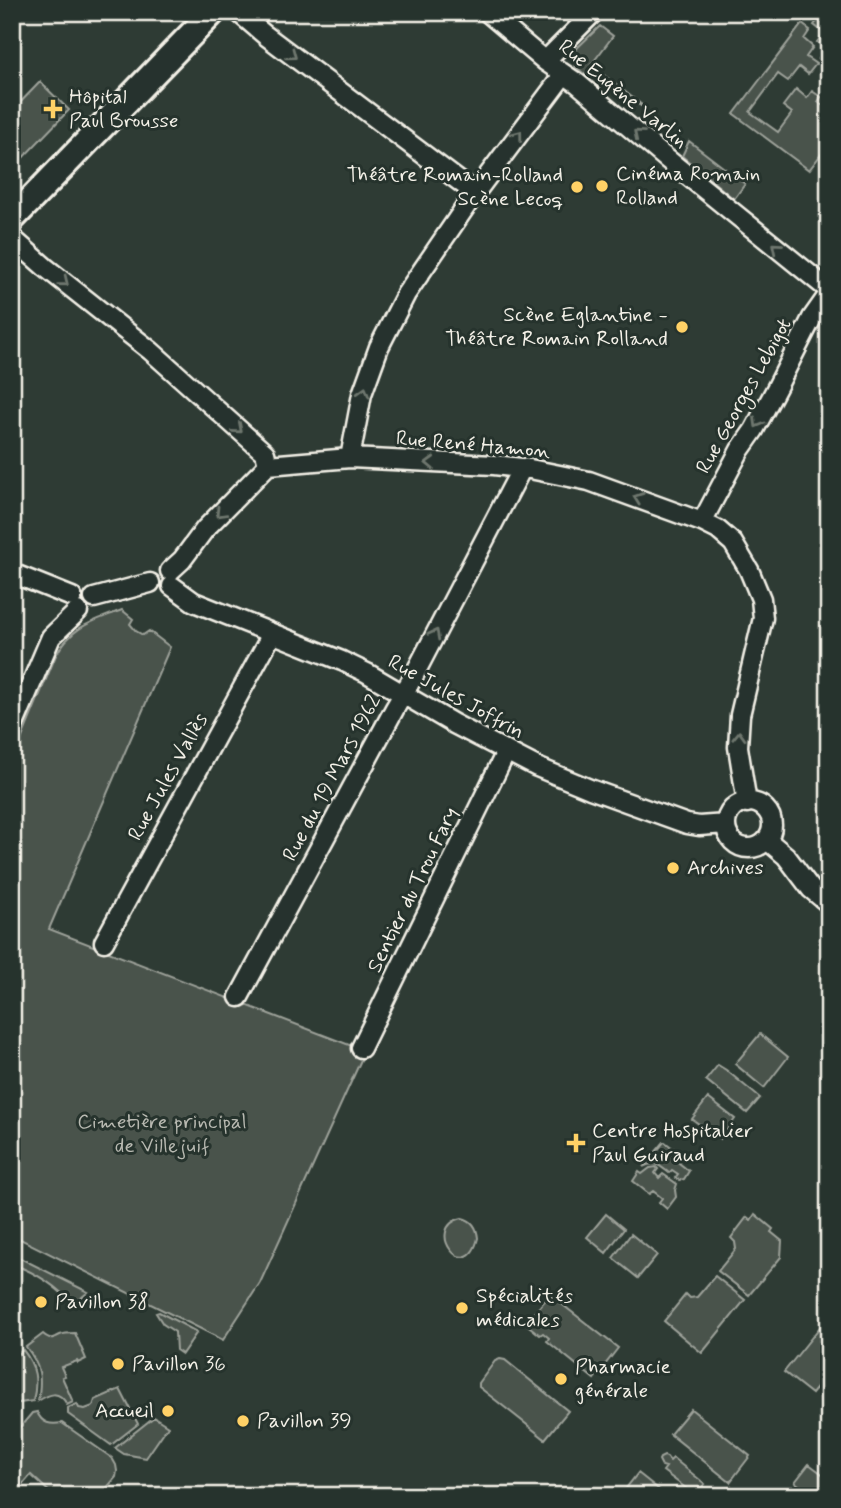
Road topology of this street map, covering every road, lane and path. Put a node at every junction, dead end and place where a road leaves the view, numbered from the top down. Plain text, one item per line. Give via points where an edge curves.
1 (213, 12) edge
2 (238, 12) edge
3 (487, 12) edge
4 (594, 12) edge
5 (545, 61) junction
6 (564, 74) junction
7 (475, 193) junction
8 (12, 219) edge
9 (12, 238) edge
10 (829, 292) edge
11 (350, 458) junction
12 (268, 465) junction
13 (522, 468) junction
14 (702, 522) junction
15 (12, 573) edge
16 (171, 579) junction
17 (75, 604) junction
18 (272, 634) junction
19 (403, 694) junction
20 (12, 729) edge
21 (506, 752) junction
22 (747, 803) junction
23 (726, 824) junction
24 (766, 840) junction
25 (829, 904) edge
26 (104, 942) dead end
27 (239, 997) dead end
28 (361, 1048) dead end

1 - 8 main road
2 -> 7 street
3 - 5 street, Rue Eugène Varlin
4 - 5 street
5 - 6 street, Rue Eugène Varlin
7 -> 6 street
10 -> 6 street, Rue Eugène Varlin
11 -> 7 street via 362,394 379,347 405,294
9 -> 12 street via 151,351 265,453
10 -> 14 street, Rue Georges Lebigot
11 - 12 street, Rue René Hamon
13 -> 11 street, Rue René Hamon
12 -> 16 street via 205,529
14 -> 13 street, Rue René Hamon via 589,481
19 -> 13 street, Rue du 19 Mars 1962
22 -> 14 street, Rue René Hamon via 738,747 740,715 763,618 761,599 733,543
15 - 17 street
16 - 17 street via 163,568 156,569 150,583 94,598 89,591 76,591
16 - 18 street, Rue Jules Joffrin via 194,603
17 - 20 street via 51,637
18 - 19 street, Rue Jules Joffrin via 354,667
18 - 26 street, Rue Jules Vallès
19 - 21 street, Rue Jules Joffrin
19 - 27 street, Rue du 19 Mars 1962
21 - 23 street, Rue Jules Joffrin via 681,822
21 - 28 street, Sentier du Trou Fary
22 - 23 street via 735,807
22 - 24 street via 763,808 769,816
23 - 24 street via 729,838 742,847 754,848
24 - 25 street

